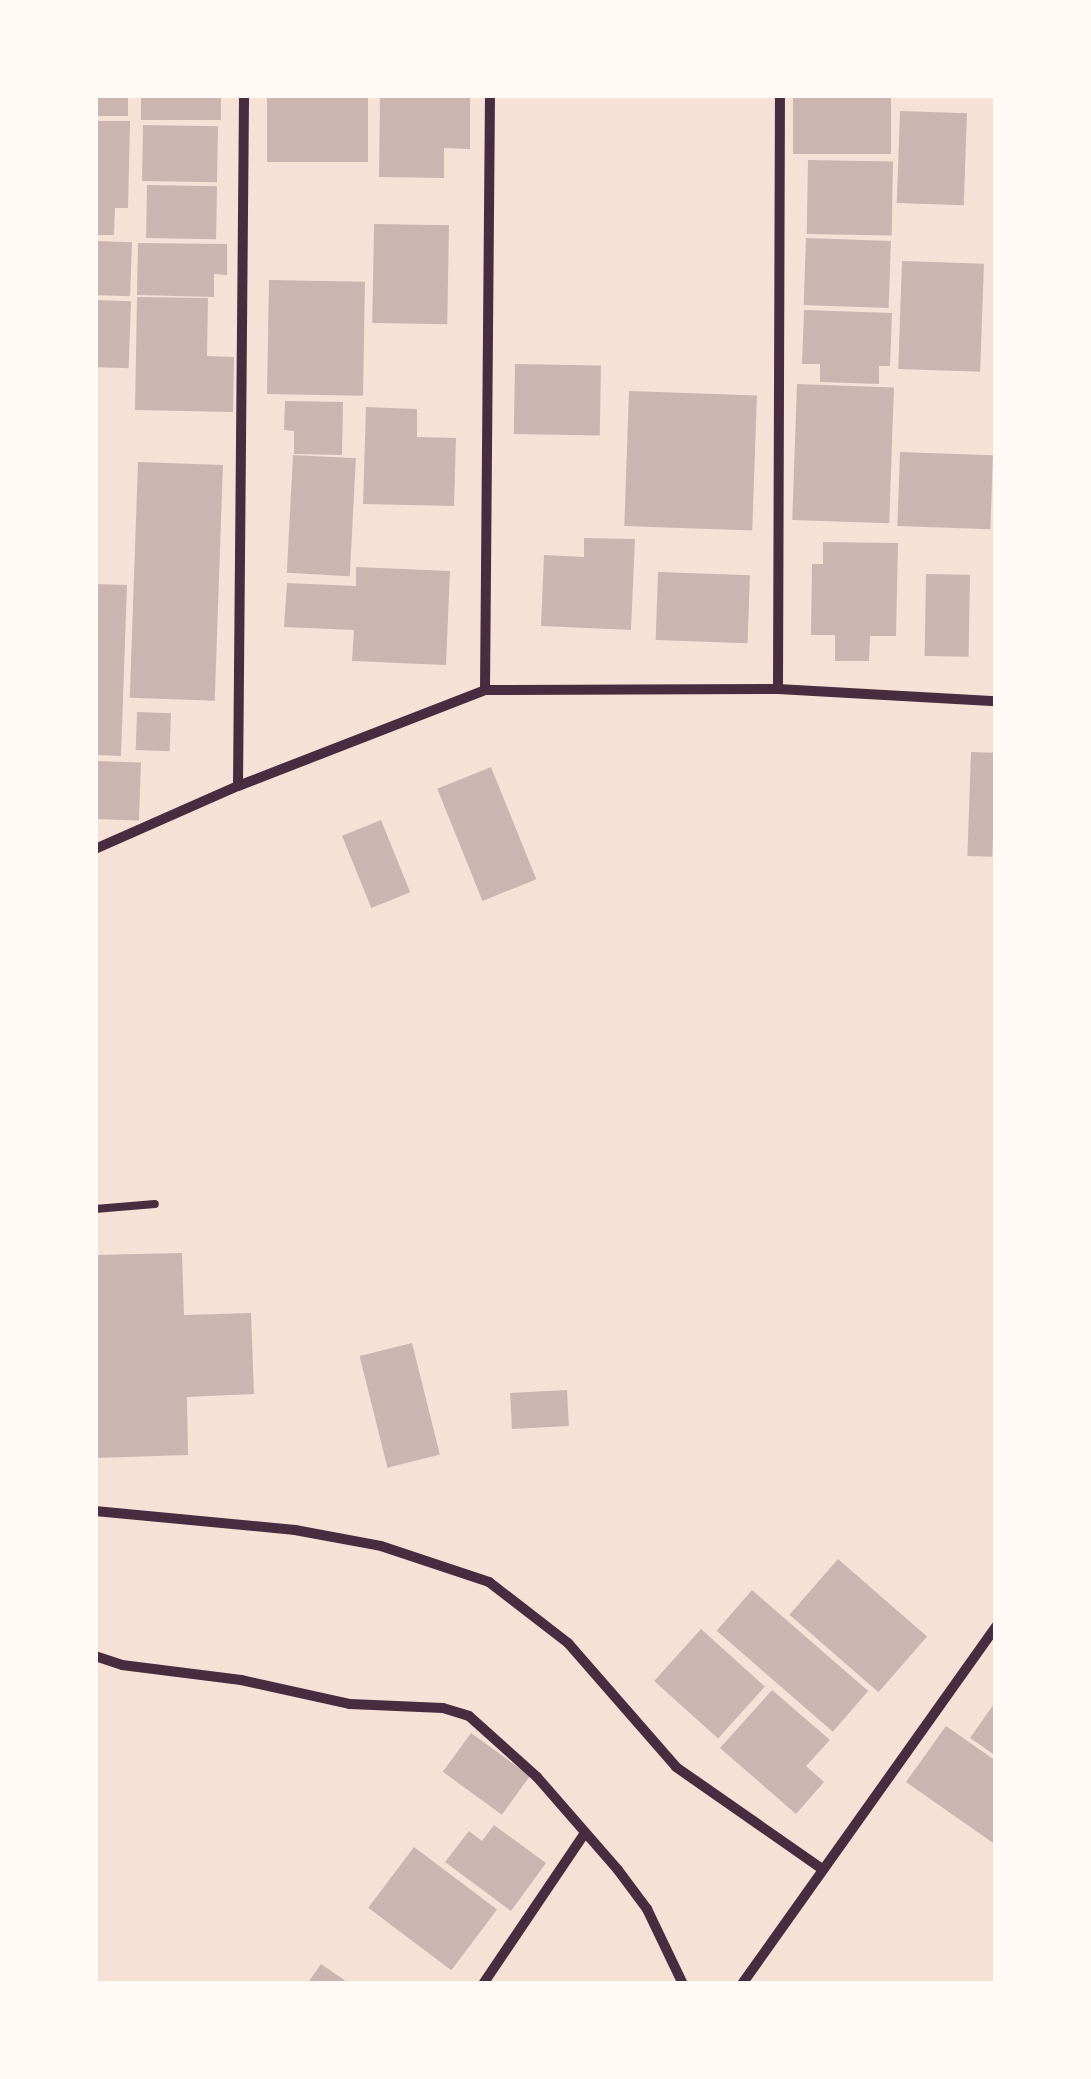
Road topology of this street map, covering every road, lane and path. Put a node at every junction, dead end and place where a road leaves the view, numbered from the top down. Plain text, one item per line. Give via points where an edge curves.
1 (244, 95) edge
2 (490, 95) edge
3 (780, 95) edge
4 (778, 689) junction
5 (485, 690) junction
6 (996, 702) edge
7 (238, 786) junction
8 (95, 849) edge
9 (156, 1204) dead end
10 (95, 1209) edge
11 (95, 1510) edge
12 (996, 1626) edge
13 (95, 1656) edge
14 (584, 1834) junction
15 (822, 1869) junction
16 (744, 1980) edge
17 (483, 1984) edge
18 (683, 1984) edge

1 - 7 street
2 - 5 street
3 - 4 street
4 - 5 street
4 - 6 street
5 - 7 street
7 - 8 street
9 - 10 lane
11 - 15 street via 295,1530 381,1546 489,1582 568,1643 676,1767
12 - 15 street
13 - 14 street via 350,1704 443,1708 469,1716 537,1776
14 - 17 street
14 - 18 street via 647,1909
15 - 16 street

